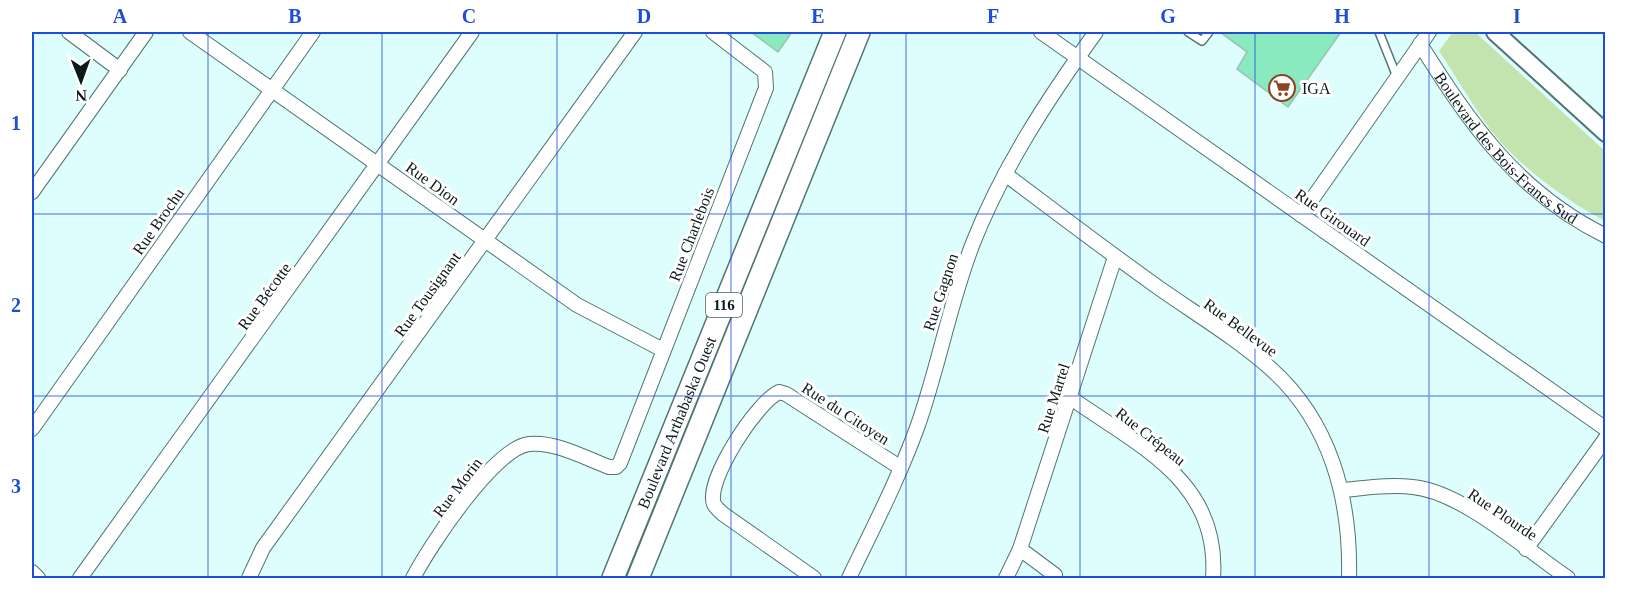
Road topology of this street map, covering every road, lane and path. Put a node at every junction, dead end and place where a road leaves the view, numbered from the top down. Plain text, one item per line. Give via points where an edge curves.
1 (69, 32) edge
2 (146, 32) edge
3 (190, 32) edge
4 (313, 32) edge
5 (472, 32) edge
6 (635, 32) edge
7 (713, 32) edge
8 (835, 32) edge
9 (859, 32) edge
10 (1041, 32) edge
11 (1096, 32) edge
12 (1188, 32) edge
13 (1209, 32) edge
14 (1379, 32) edge
15 (1429, 32) edge
16 (1495, 32) edge
17 (1420, 44) junction
18 (1078, 57) junction
19 (120, 70) junction
20 (1397, 77) junction
21 (271, 90) junction
22 (1602, 127) edge
23 (378, 164) junction
24 (1005, 174) junction
25 (33, 188) edge
26 (1301, 215) junction
27 (1605, 237) edge
28 (486, 242) junction
29 (1115, 257) junction
30 (663, 350) junction
31 (1071, 398) junction
32 (32, 429) edge
33 (1605, 429) edge
34 (1605, 438) edge
35 (616, 467) joint
36 (901, 468) junction
37 (1343, 490) junction
38 (1020, 549) junction
39 (1526, 549) junction
40 (32, 572) edge
41 (1055, 575) dead end
42 (38, 579) edge
43 (80, 579) edge
44 (249, 579) edge
45 (414, 579) edge
46 (613, 579) edge
47 (638, 579) edge
48 (814, 579) edge
49 (849, 579) edge
50 (1006, 579) edge
51 (1213, 579) edge
52 (1349, 579) edge
53 (1568, 579) edge

1 - 19 street
2 - 19 street
3 - 21 street, Rue Dion
4 - 21 street, Rue Brochu
5 - 23 street, Rue Bécotte
6 - 28 street, Rue Tousignant
7 - 30 street, Rue Charlebois via 765,72 767,81
8 - 46 main road, Boulevard Arthabaska Ouest / 116
9 - 47 main road, Boulevard Arthabaska Ouest / 116
10 - 18 street, Rue Girouard
11 - 18 street, Rue Gagnon
12 - 13 lane via 1202,41
14 - 20 lane
15 - 17 street
16 - 22 street
17 - 20 street
17 - 27 street, Boulevard des Bois-Francs Sud via 1461,108 1504,162 1571,219
18 - 24 street, Rue Gagnon
18 - 26 street, Rue Girouard
19 - 25 street
20 - 26 street
21 - 23 street, Rue Dion
21 - 32 street, Rue Brochu
23 - 28 street, Rue Dion
23 - 43 street, Rue Bécotte
24 - 29 street, Rue Bellevue
24 - 36 street, Rue Gagnon via 974,243
26 - 33 street, Rue Girouard
28 - 30 street, Rue Dion via 577,305
28 - 44 street, Rue Tousignant via 263,548
29 - 31 street, Rue Martel
29 - 37 street, Rue Bellevue via 1271,369 1307,412 1324,440
30 - 35 street, Rue Charlebois
31 - 38 street, Rue Martel
31 - 51 street, Rue Crépeau via 1165,465 1188,487 1203,510 1212,538
34 - 39 street
35 - 45 street, Rue Morin via 541,444 514,449 486,473
36 - 48 street, Rue du Citoyen via 786,394 779,392 761,404 734,442 713,491 714,504
36 - 49 street, Rue Gagnon
37 - 39 street, Rue Plourde via 1387,486 1434,491 1471,509
37 - 52 street, Rue Bellevue
38 - 41 street
38 - 50 street, Rue Martel
39 - 53 street, Rue Plourde
40 - 42 street

